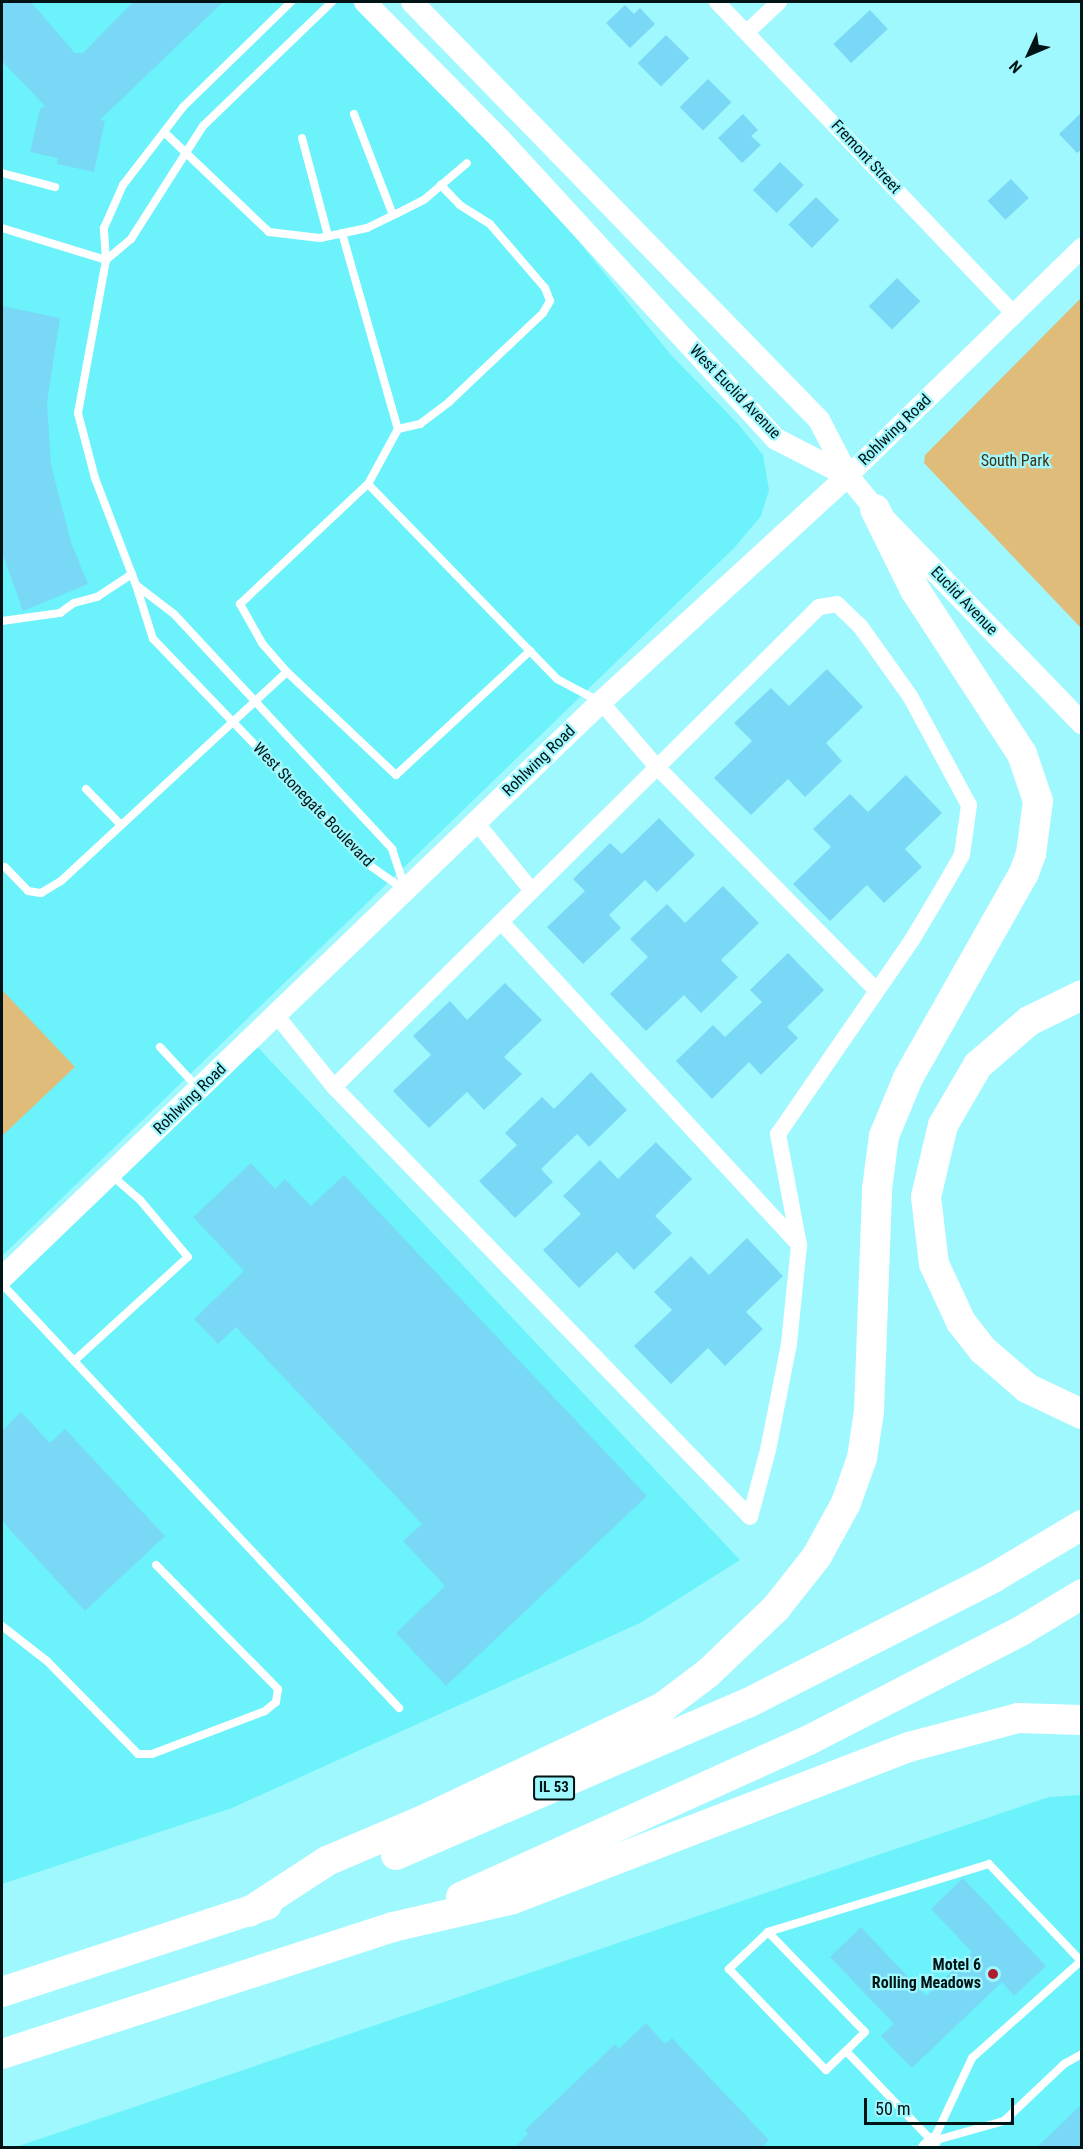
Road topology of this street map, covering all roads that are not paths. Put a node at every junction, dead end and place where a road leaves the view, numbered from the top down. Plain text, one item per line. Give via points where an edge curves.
1 (291, 2) edge
2 (332, 2) edge
3 (365, 2) edge
4 (412, 2) edge
5 (717, 2) edge
6 (779, 2) edge
7 (747, 32) junction
8 (354, 114) dead end
9 (164, 132) junction
10 (302, 138) dead end
11 (184, 153) junction
12 (466, 163) dead end
13 (2, 173) edge
14 (441, 185) junction
15 (55, 187) dead end
16 (393, 215) junction
17 (2, 228) edge
18 (342, 233) junction
19 (328, 236) junction
20 (1082, 248) edge
21 (106, 260) junction
22 (1014, 314) junction
23 (398, 429) junction
24 (848, 476) junction
25 (368, 484) junction
26 (875, 509) junction
27 (132, 574) junction
28 (136, 585) junction
29 (2, 621) edge
30 (530, 651) junction
31 (287, 672) junction
32 (255, 702) junction
33 (601, 702) junction
34 (231, 720) junction
35 (1082, 723) edge
36 (657, 767) junction
37 (86, 789) dead end
38 (476, 822) junction
39 (120, 824) junction
40 (5, 867) dead end
41 (406, 891) junction
42 (532, 891) junction
43 (502, 924) junction
44 (875, 989) junction
45 (1082, 995) edge
46 (277, 1016) junction
47 (160, 1047) dead end
48 (334, 1087) junction
49 (199, 1090) junction
50 (110, 1174) junction
51 (799, 1245) junction
52 (2, 1278) edge
53 (2, 1284) edge
54 (74, 1361) junction
55 (1082, 1414) edge
56 (1082, 1525) edge
57 (156, 1564) dead end
58 (1082, 1594) edge
59 (2, 1626) edge
60 (399, 1708) dead end
61 (1082, 1720) edge
62 (249, 1912) junction
63 (393, 1927) junction
64 (768, 1932) junction
65 (2, 1992) edge
66 (846, 2051) junction
67 (2, 2054) edge
68 (1082, 2054) edge
69 (932, 2145) edge

1 - 9 lane, West Stonegate Boulevard via 183,107
2 - 11 lane via 203,126
3 - 24 main road, West Euclid Avenue via 500,139 776,439
4 - 24 main road via 819,420
5 - 7 street, Fremont Street
6 - 7 street
7 - 22 street, Fremont Street
8 - 16 lane
9 - 11 lane
9 - 21 lane, West Stonegate Boulevard via 123,185 104,228
10 - 19 lane
11 - 19 lane via 269,232
11 - 21 lane via 130,238
12 - 14 lane
13 - 15 lane
14 - 16 lane via 425,199
14 - 23 lane via 460,205 490,224 545,288 549,301 543,313 440,409 420,424
16 - 18 lane via 367,228
17 - 21 lane
18 - 19 lane
18 - 23 lane
20 - 22 street, Rohlwing Road
21 - 27 lane, West Stonegate Boulevard via 78,412 95,478
22 - 24 street, Rohlwing Road
23 - 25 lane
24 - 26 main road, Euclid Avenue
24 - 33 main road, Rohlwing Road
25 - 30 lane
25 - 31 lane via 240,604 262,643
26 - 35 main road, Euclid Avenue
26 - 62 highway via 915,590 1022,754 1038,801 1031,854 1024,873 908,1078 884,1136 877,1189 869,1412 861,1458 846,1503 817,1556 776,1608 723,1660 663,1707 327,1861
27 - 28 lane, West Stonegate Boulevard
27 - 29 lane via 97,597 74,603 60,613
28 - 32 lane, West Stonegate Boulevard via 174,614
28 - 34 lane, West Stonegate Boulevard via 153,639
30 - 31 lane via 396,775
30 - 33 lane via 557,679
31 - 32 lane
32 - 34 lane
32 - 41 lane, West Stonegate Boulevard via 392,849
33 - 36 street
33 - 38 main road, Rohlwing Road
34 - 39 lane
34 - 41 lane, West Stonegate Boulevard via 372,867
36 - 42 street
36 - 44 street
36 - 44 street via 819,607 837,604 860,627 910,696 969,805 962,855 912,940
37 - 39 lane
38 - 41 main road, Rohlwing Road
38 - 42 street
39 - 40 lane via 61,881 41,893 28,891
41 - 46 main road, Rohlwing Road
42 - 43 street
43 - 48 street
43 - 51 street
44 - 51 street via 778,1134
45 - 55 highway via 1029,1021 978,1065 943,1125 926,1197 934,1264 961,1322 983,1350 1021,1383
46 - 48 street
46 - 49 main road, Rohlwing Road
47 - 49 lane
48 - 51 street via 750,1517 789,1344
49 - 50 main road, Rohlwing Road
50 - 52 main road, Rohlwing Road
50 - 54 lane via 140,1200 188,1257
53 - 54 lane
54 - 60 lane
56 - 62 highway, IL 53 via 993,1578 748,1703 396,1854
57 - 59 lane via 278,1689 276,1702 265,1711 152,1754 138,1754 48,1661
58 - 63 highway via 1021,1631 809,1740
61 - 63 highway via 1018,1718 909,1747 513,1899
62 - 65 highway, IL 53
63 - 67 highway
64 - 66 lane via 865,2032
64 - 66 lane via 729,1969 826,2070
64 - 69 lane via 989,1864 1081,1961 972,2058
66 - 69 lane
68 - 69 lane via 1064,2064 1004,2121

